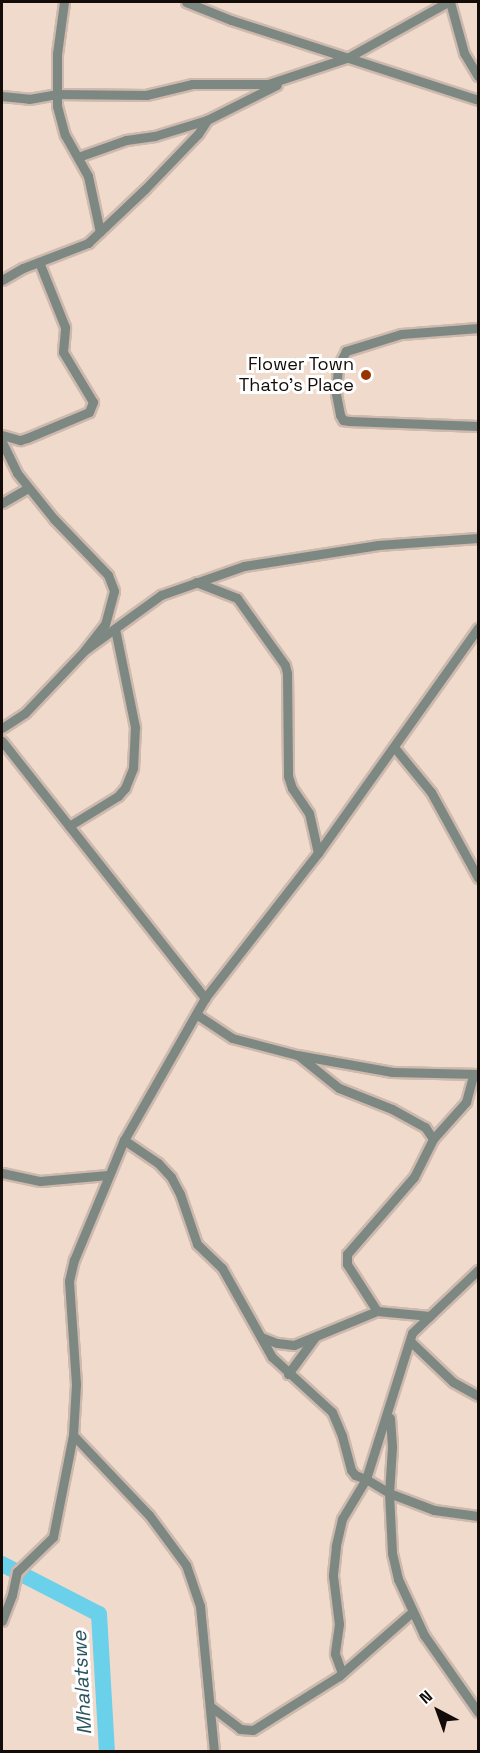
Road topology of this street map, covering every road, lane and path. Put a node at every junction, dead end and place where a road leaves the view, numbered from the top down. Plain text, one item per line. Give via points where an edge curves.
1 (63, 2) edge
2 (186, 2) edge
3 (449, 2) edge
4 (349, 57) junction
5 (292, 76) junction
6 (478, 76) edge
7 (57, 94) junction
8 (2, 96) edge
9 (478, 100) edge
10 (207, 120) junction
11 (78, 157) junction
12 (100, 232) junction
13 (39, 262) junction
14 (2, 280) edge
15 (478, 328) edge
16 (478, 426) edge
17 (2, 435) edge
18 (2, 442) edge
19 (28, 488) junction
20 (2, 503) edge
21 (478, 538) edge
22 (196, 582) junction
23 (478, 628) edge
24 (115, 629) junction
25 (86, 650) junction
26 (2, 728) edge
27 (2, 741) edge
28 (394, 747) junction
29 (69, 826) junction
30 (318, 853) junction
31 (478, 878) edge
32 (206, 998) junction
33 (196, 1014) junction
34 (297, 1055) junction
35 (476, 1074) edge
36 (434, 1139) junction
37 (124, 1140) junction
38 (2, 1173) edge
39 (108, 1175) junction
40 (478, 1270) edge
41 (377, 1311) junction
42 (430, 1316) junction
43 (258, 1335) junction
44 (316, 1335) junction
45 (410, 1341) junction
46 (288, 1374) junction
47 (478, 1396) edge
48 (389, 1412) junction
49 (73, 1435) junction
50 (366, 1479) junction
51 (389, 1493) junction
52 (478, 1515) edge
53 (412, 1612) junction
54 (2, 1621) edge
55 (342, 1673) junction
56 (210, 1706) junction
57 (478, 1712) edge
58 (214, 1752) edge

1 - 7 street
2 - 4 street
3 - 4 street
3 - 6 street via 464,53
4 - 5 street
4 - 9 street
5 - 7 street via 268,84 192,84 146,95
5 - 10 street
7 - 8 street via 28,99
7 - 11 street via 65,135
10 - 11 street via 155,136 126,140
10 - 12 street via 198,134
11 - 12 street via 88,176
12 - 13 street via 88,243
13 - 14 street
13 - 17 street via 65,327 63,352 93,402 89,412 27,438
15 - 16 street via 401,334 345,351 338,366 336,394 340,415 349,422
18 - 19 street
19 - 20 street
19 - 25 street via 112,582 113,600 105,624
21 - 22 street via 378,545 244,567
22 - 24 street via 161,595
22 - 30 street via 237,598 285,665 288,776 309,813
23 - 28 street
24 - 25 street
24 - 29 street via 135,727 133,768 118,796
25 - 26 street via 25,712
27 - 29 street
28 - 30 street
28 - 31 street via 431,792
29 - 32 street
30 - 32 street
32 - 33 street
33 - 34 street via 232,1038
33 - 37 street
34 - 35 street via 392,1072
34 - 36 street via 339,1088 392,1109 425,1127
35 - 36 street via 466,1102
36 - 41 street via 414,1177 347,1254 347,1264
37 - 39 street
37 - 43 street via 171,1177 197,1244 222,1268
38 - 39 street via 40,1181
39 - 49 street via 69,1281 76,1384
40 - 42 street
41 - 42 street
41 - 44 street
42 - 45 street via 417,1326
43 - 44 street via 294,1345
43 - 46 street
44 - 46 street
45 - 47 street via 453,1382
45 - 48 street
46 - 50 street via 332,1412 351,1470
48 - 50 street
48 - 51 street
49 - 54 street via 53,1537 17,1572
49 - 56 street via 149,1515 186,1565 200,1606
50 - 51 street
50 - 55 street via 342,1520 336,1546 333,1575 339,1624 335,1654
51 - 52 street via 434,1510
51 - 53 street via 392,1553
53 - 55 street
53 - 57 street
55 - 56 street via 253,1730 240,1729
56 - 58 street

